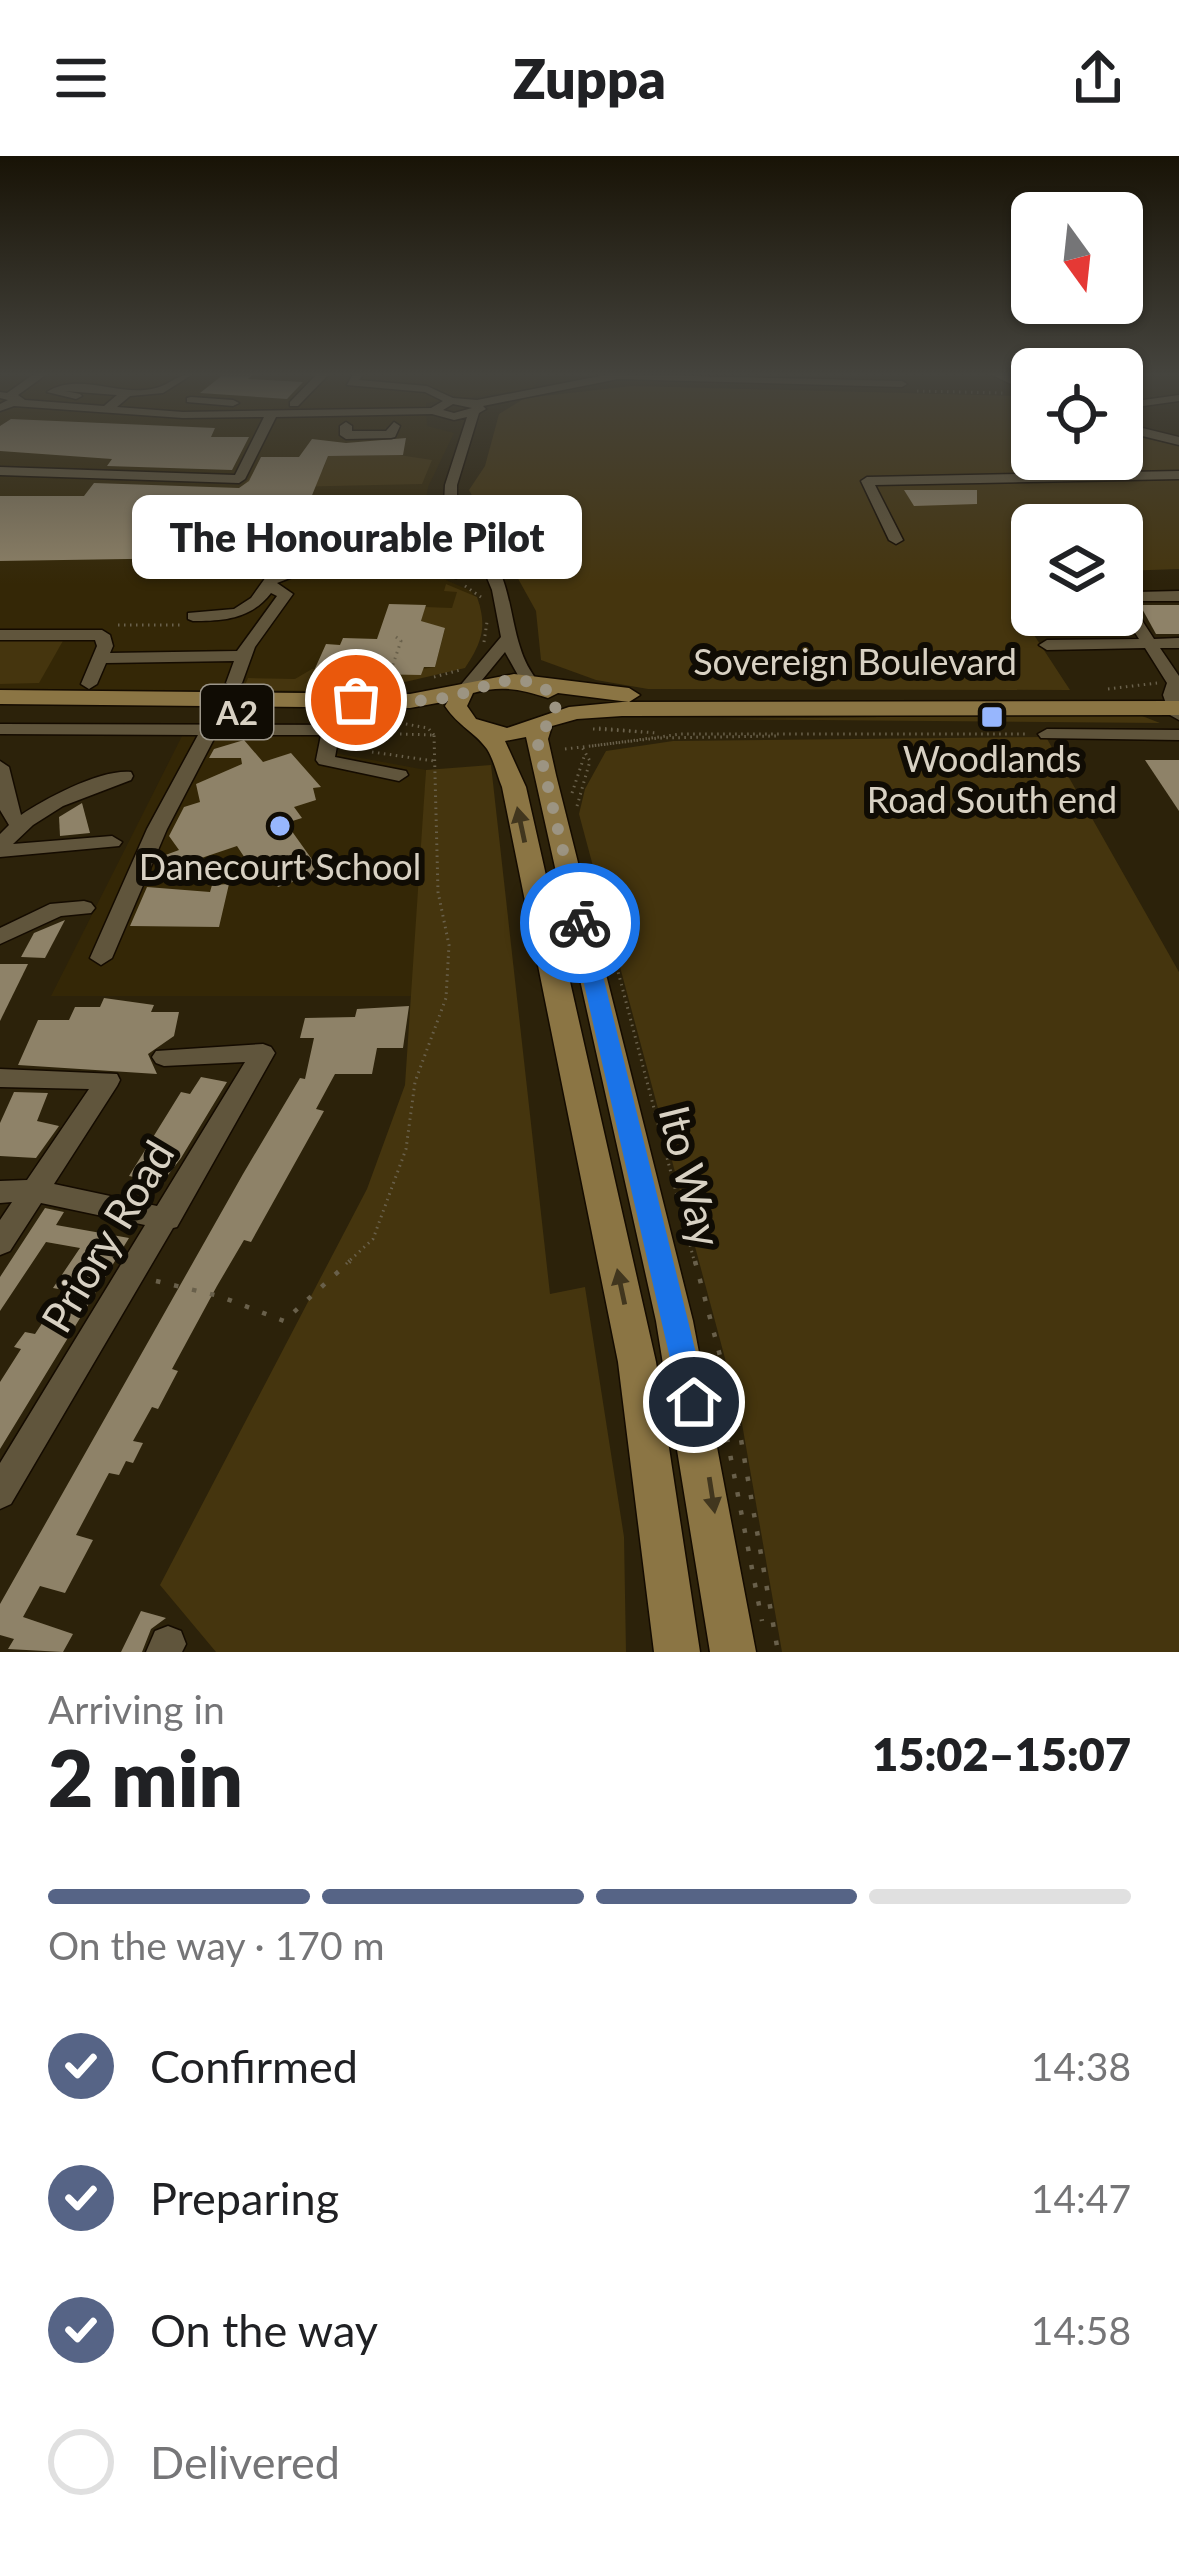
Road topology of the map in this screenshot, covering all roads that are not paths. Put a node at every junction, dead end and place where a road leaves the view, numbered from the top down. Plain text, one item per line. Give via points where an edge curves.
1 (257, 444) edge
2 (464, 444) edge
3 (0, 471) edge
4 (1179, 475) edge
5 (344, 526) dead end
6 (446, 532) junction
7 (896, 541) dead end
8 (462, 548) junction
9 (429, 556) junction
10 (486, 561) junction
11 (326, 569) junction
12 (348, 569) junction
13 (382, 569) junction
14 (443, 573) junction
15 (268, 587) junction
16 (339, 590) dead end
17 (499, 594) junction
18 (1179, 596) edge
19 (195, 622) road end
20 (0, 635) edge
21 (505, 640) junction
22 (1179, 643) edge
23 (1150, 644) junction
24 (1047, 645) dead end
25 (243, 656) junction
26 (100, 658) junction
27 (466, 677) junction
28 (531, 682) junction
29 (234, 683) dead end
30 (88, 684) dead end
31 (0, 697) edge
32 (1173, 700) edge
33 (0, 709) edge
34 (386, 726) road end
35 (0, 729) edge
36 (478, 729) junction
37 (210, 730) junction
38 (553, 731) junction
39 (1047, 734) road end
40 (1179, 735) edge
41 (330, 737) junction
42 (0, 767) edge
43 (124, 776) dead end
44 (399, 776) dead end
45 (18, 823) junction
46 (112, 842) dead end
47 (0, 848) edge
48 (84, 908) dead end
49 (0, 937) edge
50 (101, 958) dead end
51 (164, 1057) dead end
52 (0, 1078) edge
53 (37, 1191) junction
54 (0, 1192) edge
55 (167, 1219) junction
56 (0, 1243) edge
57 (0, 1493) edge
58 (676, 1652) edge
59 (734, 1652) edge

1 - 3 street via 239,479
2 - 6 street
4 - 7 street via 867,481
5 - 11 street
6 - 8 street
6 - 9 street
8 - 9 street
8 - 10 street
9 - 13 street
9 - 14 street
10 - 14 street via 471,572
10 - 17 street
11 - 12 street
11 - 15 street via 279,574
12 - 13 street
12 - 16 street
13 - 14 street
14 - 17 street
15 - 19 street via 247,611
15 - 25 street via 286,594
17 - 21 street
18 - 23 street via 1124,603
20 - 26 street via 102,635
21 - 27 street
21 - 28 street
22 - 23 street
23 - 24 street
23 - 32 street via 1175,683
25 - 26 street
25 - 29 street
26 - 30 street
27 - 28 main road, Sovereign Boulevard
27 - 31 main road, A2 via 410,701
27 - 36 main road via 457,710
28 - 32 main road, Sovereign Boulevard via 686,698
28 - 38 main road via 553,695
32 - 38 main road, Sovereign Boulevard via 622,709
33 - 36 main road, A2 via 371,714
34 - 41 street
35 - 37 street
36 - 38 main road, Sovereign Boulevard
58 -> 36 main road via 632,1341 514,787 500,750
37 - 41 street
37 - 50 street
38 -> 59 main road, Ito Way via 537,740 685,1357
39 - 40 street
41 - 44 street via 325,760
42 - 45 street
43 - 45 street
45 - 47 street
46 - 47 street
48 - 49 street via 57,909
51 - 55 street, Priory Road via 263,1053
52 - 53 street via 108,1081
53 - 54 street
53 - 55 street
53 - 56 street
55 - 57 street, Priory Road

